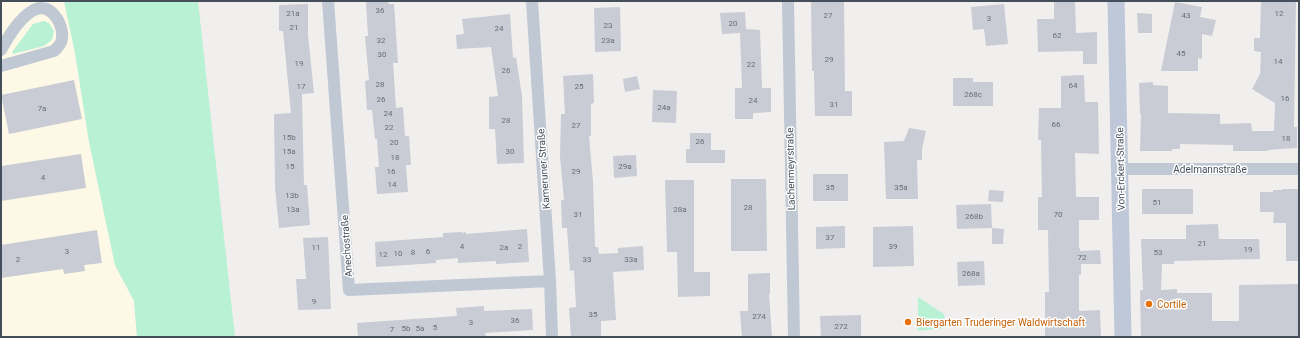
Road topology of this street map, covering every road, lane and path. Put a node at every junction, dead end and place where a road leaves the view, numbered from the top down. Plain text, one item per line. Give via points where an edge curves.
1 (328, 1) edge
2 (532, 1) edge
3 (788, 1) edge
4 (1116, 1) edge
5 (1, 50) edge
6 (1, 66) edge
7 (1120, 169) junction
8 (1299, 169) edge
9 (550, 281) junction
10 (552, 337) edge
11 (794, 337) edge
12 (1123, 337) edge

1 - 9 street, Anechostraße via 349,290
2 - 9 street, Kameruner Straße
3 - 11 street, Lachenmeyrstraße
4 - 7 street, Von-Erckert-Straße
5 - 6 street via 19,22 33,10 44,8 53,13 61,27 62,39 54,51
7 - 8 street, Adelmannstraße
7 - 12 street, Von-Erckert-Straße
9 - 10 street, Kameruner Straße

